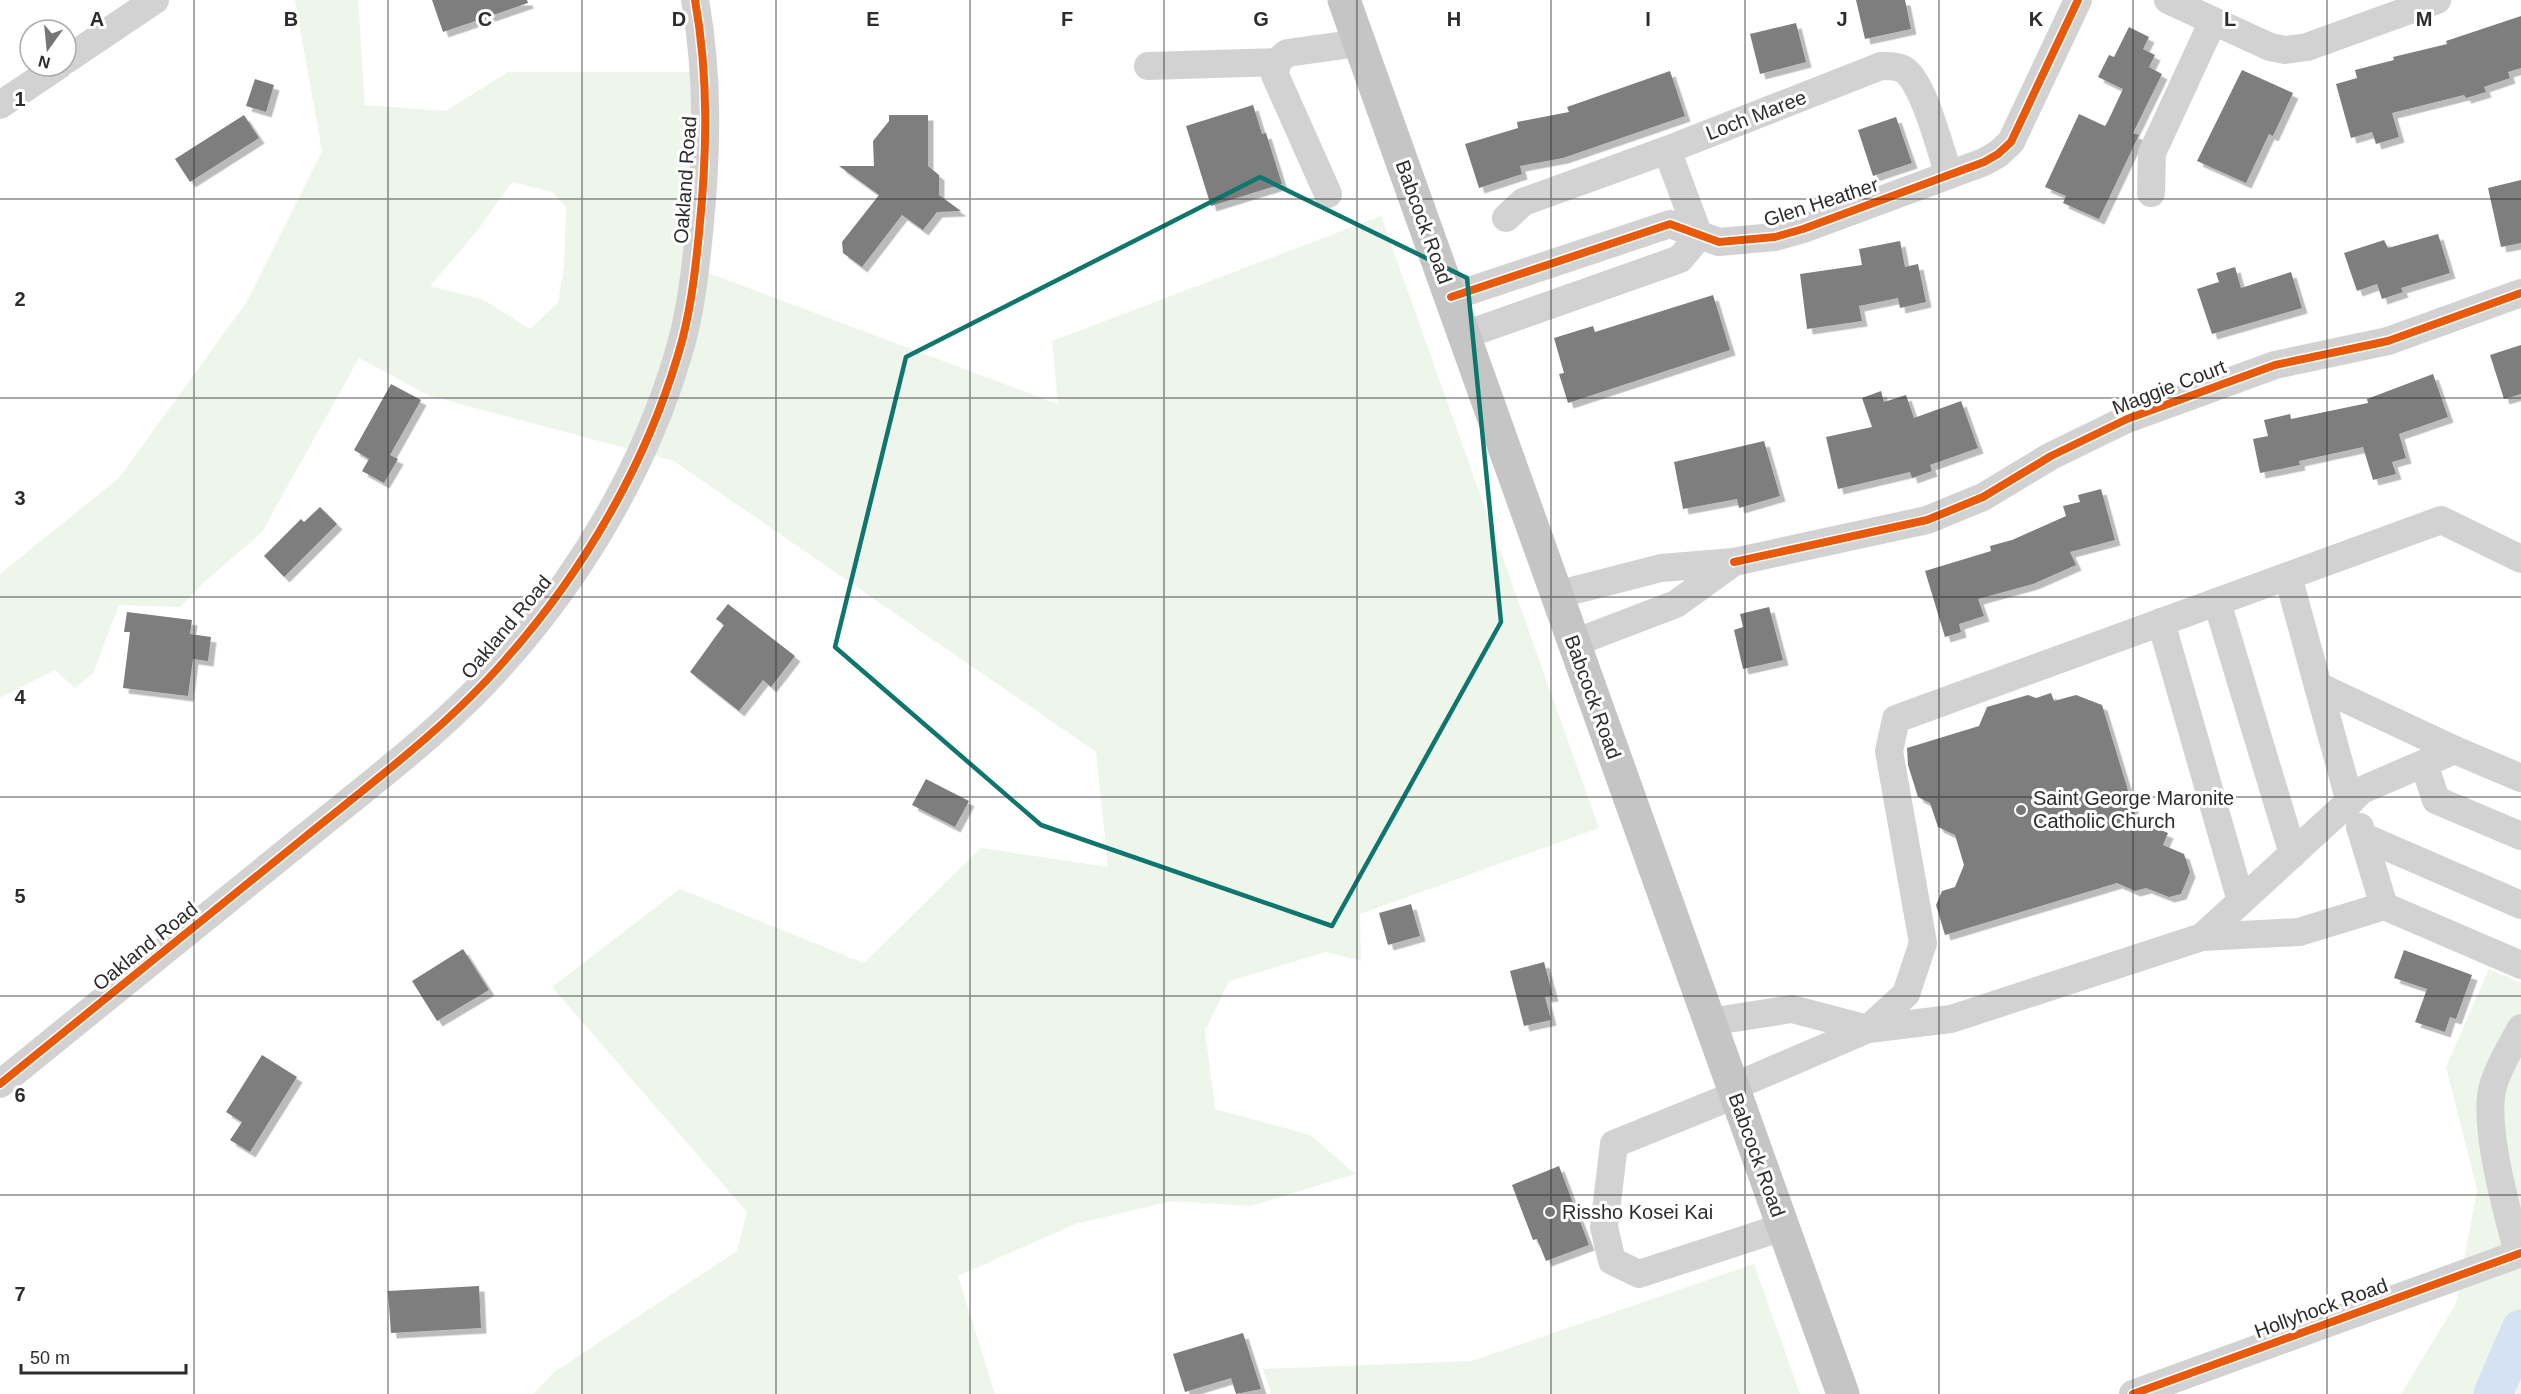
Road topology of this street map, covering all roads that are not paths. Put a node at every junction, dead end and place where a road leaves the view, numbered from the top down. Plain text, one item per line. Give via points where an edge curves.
1 (155, 0) edge
2 (695, 0) edge
3 (1344, 0) edge
4 (2078, 0) edge
5 (2437, 0) edge
6 (2176, 2) edge
7 (2212, 21) junction
8 (1359, 44) junction
9 (78, 52) edge
10 (1277, 62) junction
11 (1148, 66) dead end
12 (40, 78) edge
13 (0, 105) edge
14 (1667, 150) junction
15 (1949, 175) junction
16 (2151, 193) dead end
17 (1328, 194) dead end
18 (1506, 218) dead end
19 (1699, 236) junction
20 (2521, 293) edge
21 (1451, 297) junction
22 (1465, 335) junction
23 (2521, 559) edge
24 (1734, 562) junction
25 (2288, 576) junction
26 (1556, 595) junction
27 (2217, 602) junction
28 (2161, 622) junction
29 (1574, 643) junction
30 (2318, 686) junction
31 (2455, 750) junction
32 (2424, 764) junction
33 (2521, 778) edge
34 (2346, 806) junction
35 (2521, 836) edge
36 (2364, 837) junction
37 (2293, 854) junction
38 (2241, 901) junction
39 (2521, 905) edge
40 (2384, 906) junction
41 (2202, 937) junction
42 (2521, 965) edge
43 (1709, 1022) junction
44 (2521, 1028) edge
45 (1868, 1029) junction
46 (0, 1084) edge
47 (1734, 1091) junction
48 (1783, 1227) junction
49 (2520, 1254) edge
50 (1843, 1394) edge
51 (2133, 1394) edge

1 - 9 street
2 - 46 street, Oakland Road via 704,46 706,132 694,280 678,354 653,424 615,506 559,593 506,660 411,751
3 - 8 main road, Babcock Road
4 - 15 street, Glen Heather via 2011,142 1984,162
5 - 7 street via 2307,47 2285,50 2258,43
6 - 7 street
7 - 16 street via 2152,153
8 - 10 street via 1287,53
8 - 21 main road, Babcock Road
10 - 11 street
10 - 17 street via 1275,75
12 - 13 street
14 - 15 street, Loch Maree via 1881,66 1896,67 1908,72 1923,99
14 - 18 street, Loch Maree via 1523,202
14 - 19 street
15 - 19 street, Glen Heather via 1775,237 1719,242
19 - 21 street, Glen Heather via 1670,224
19 - 22 street via 1680,259
20 - 24 street, Maggie Court via 2388,341 2275,365 2127,419 2051,456 1983,496 1927,520
21 - 22 main road, Babcock Road
22 - 26 main road, Babcock Road
23 - 25 street via 2440,520
24 - 26 street, Maggie Court via 1661,568
24 - 29 street, Maggie Court via 1676,604
25 - 27 street
25 - 30 street
26 - 29 main road, Babcock Road
27 - 28 street
27 - 37 street
28 - 38 street
28 - 45 street via 1896,719 1889,751 1923,944 1906,994
29 - 43 main road, Babcock Road
30 - 31 street
30 - 34 street
31 - 32 street
31 - 33 street
32 - 34 street via 2362,790
32 - 35 street via 2436,800
34 - 36 street
34 - 37 street
36 - 39 street
36 - 40 street
37 - 38 street
38 - 41 street
40 - 41 street via 2300,932
40 - 42 street
41 - 45 street via 1951,1019
43 - 45 street via 1792,1009
43 - 47 main road, Babcock Road
44 - 49 street via 2502,1060 2492,1089 2493,1140
45 - 47 street
47 - 48 main road, Babcock Road
47 - 48 street via 1614,1144 1604,1227 1612,1261 1638,1274
48 - 50 main road, Babcock Road
49 - 51 street, Hollyhock Road

